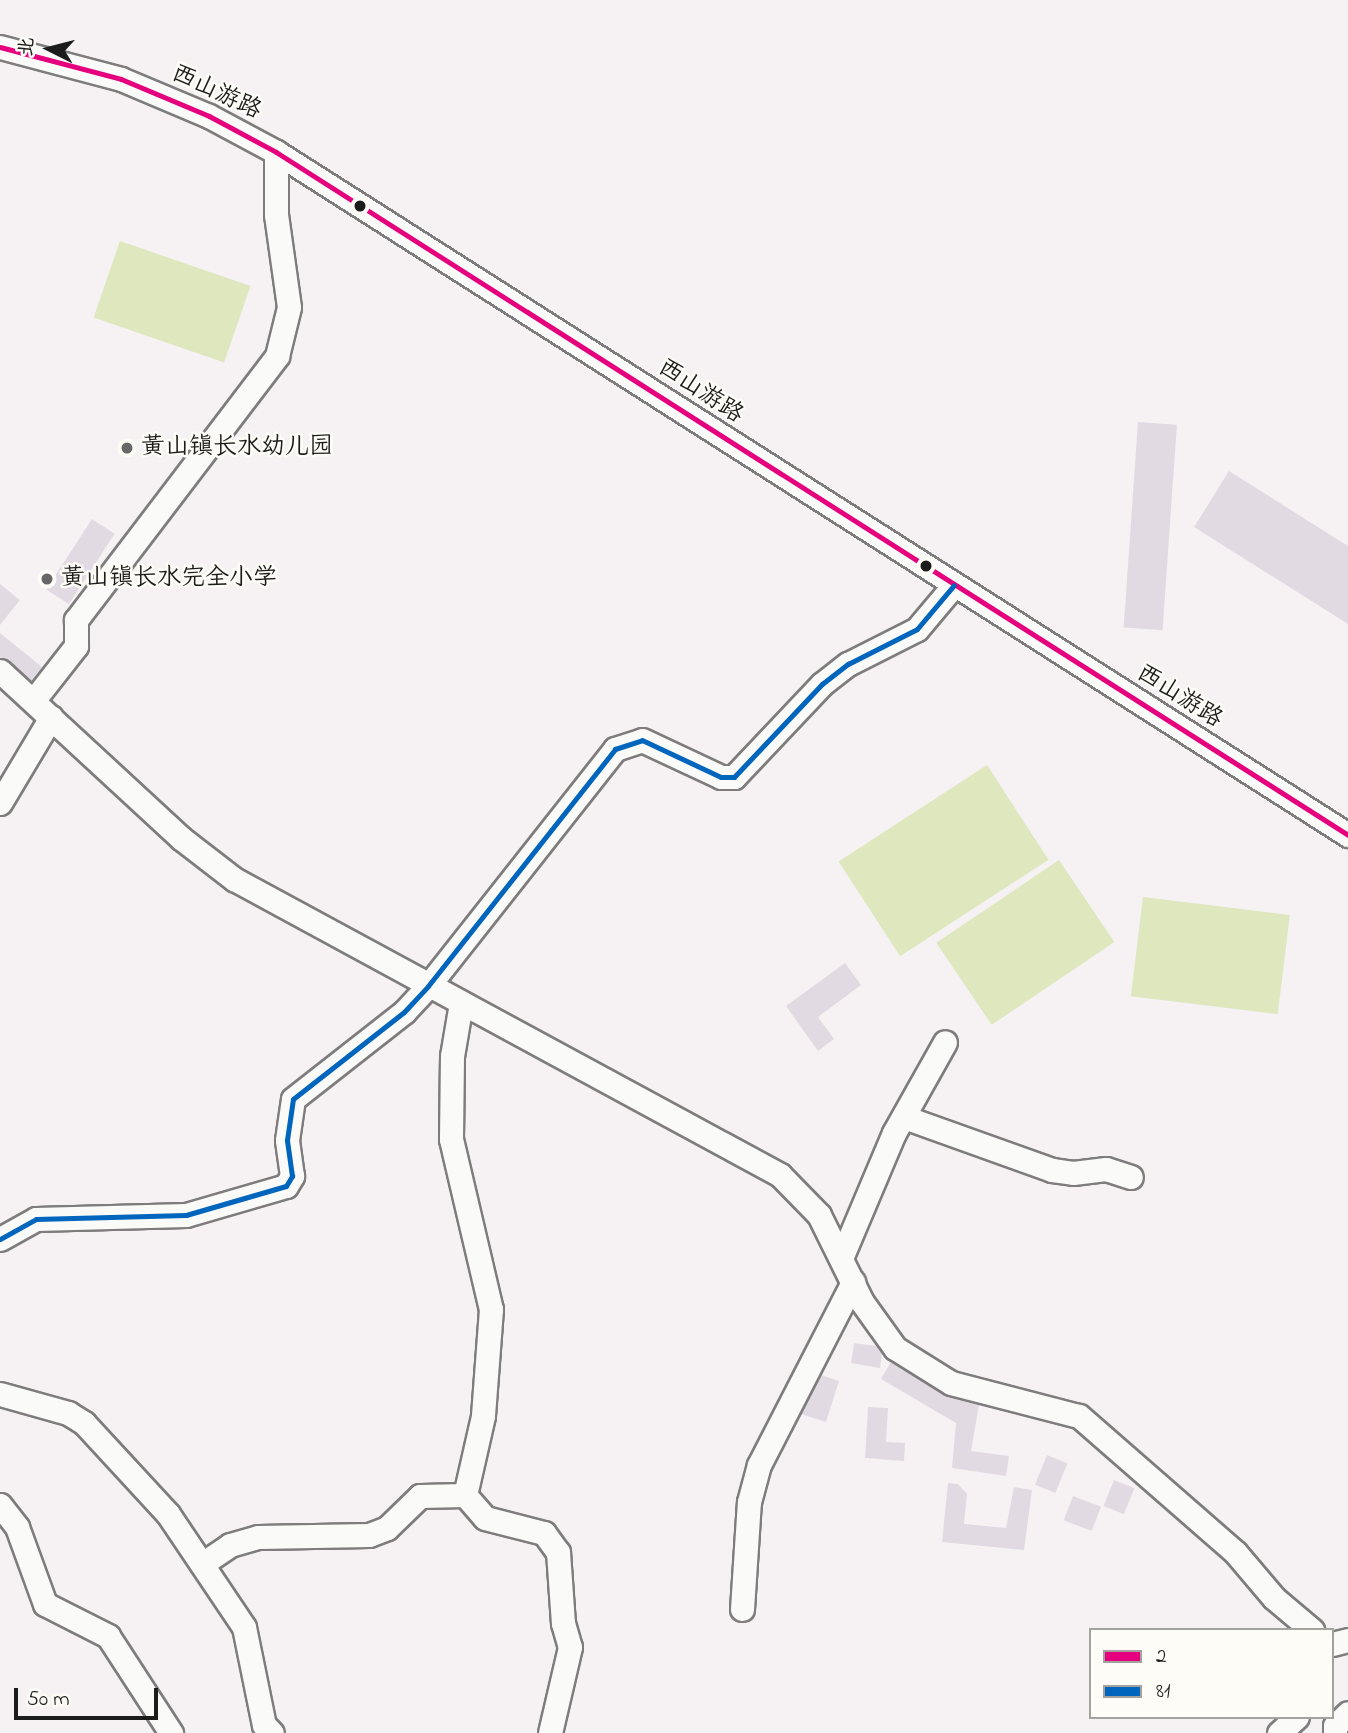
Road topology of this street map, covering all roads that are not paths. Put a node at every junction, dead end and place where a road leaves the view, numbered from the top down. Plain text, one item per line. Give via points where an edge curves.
1 (0, 47) edge
2 (276, 152) junction
3 (954, 586) junction
4 (0, 671) edge
5 (33, 701) junction
6 (51, 717) junction
7 (0, 803) edge
8 (1348, 835) edge
9 (428, 986) junction
10 (461, 1003) junction
11 (945, 1042) dead end
12 (904, 1117) junction
13 (1131, 1177) dead end
14 (0, 1240) edge
15 (842, 1256) junction
16 (853, 1282) junction
17 (0, 1394) edge
18 (465, 1495) junction
19 (0, 1505) edge
20 (202, 1564) junction
21 (743, 1609) dead end
22 (1310, 1628) edge
23 (1348, 1713) edge
24 (1295, 1719) edge
25 (171, 1733) edge
26 (272, 1733) edge
27 (550, 1733) edge
28 (1279, 1733) edge
29 (1335, 1733) edge

1 - 2 street, 西山游路 via 76,65 155,92
2 - 3 street, 西山游路
2 - 5 street via 276,215 289,307 277,356 76,620 76,646
3 - 8 street, 西山游路
3 - 9 street via 917,629 848,664 822,684 734,777 721,777 642,740 615,749
4 - 5 street
5 - 6 street
6 - 7 street
6 - 9 street via 216,866
9 - 10 street
9 - 14 street via 404,1012 293,1099 287,1140 292,1176 286,1186 186,1215 36,1219
10 - 15 street via 766,1166 819,1214
10 - 18 street via 452,1056 451,1139 491,1309 483,1416
11 - 12 street
12 - 13 street via 1052,1170 1106,1170
12 - 15 street
15 - 16 street
16 - 21 street via 759,1465 749,1503
16 - 22 street via 883,1334 931,1374 1079,1416 1235,1552 1274,1598
17 - 20 street via 68,1413 102,1438 168,1514
18 - 20 street via 420,1496 387,1528 369,1535 258,1537 230,1545
18 - 27 street via 485,1518 544,1533 558,1552 563,1623 570,1647
19 - 25 street via 17,1527 45,1604 108,1636
20 - 26 street via 244,1628 264,1724
23 - 29 street via 1335,1726
24 - 28 street

